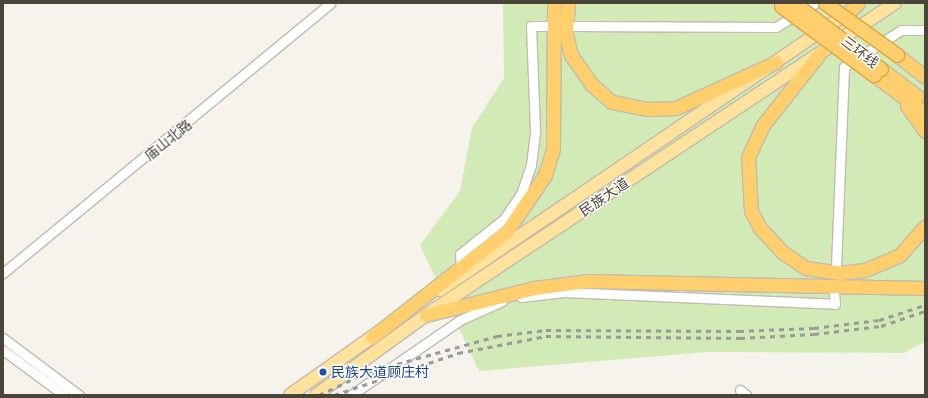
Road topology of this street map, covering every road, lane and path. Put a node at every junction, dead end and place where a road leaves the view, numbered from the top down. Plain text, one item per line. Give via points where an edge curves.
1 (330, 3) edge
2 (554, 3) edge
3 (568, 3) edge
4 (794, 3) edge
5 (816, 3) edge
6 (825, 3) edge
7 (858, 3) edge
8 (862, 3) edge
9 (895, 3) edge
10 (779, 5) edge
11 (848, 13) junction
12 (549, 26) dead end
13 (572, 26) dead end
14 (925, 30) edge
15 (820, 53) junction
16 (897, 55) junction
17 (776, 62) junction
18 (878, 72) junction
19 (925, 72) edge
20 (925, 77) edge
21 (888, 86) junction
22 (925, 102) edge
23 (925, 113) edge
24 (925, 131) edge
25 (925, 226) edge
26 (461, 267) junction
27 (836, 267) dead end
28 (3, 273) edge
29 (925, 288) edge
30 (834, 293) dead end
31 (426, 315) junction
32 (372, 337) junction
33 (3, 338) edge
34 (3, 350) edge
35 (64, 395) edge
36 (78, 395) edge
37 (290, 395) edge
38 (316, 395) edge
39 (351, 395) edge

1 - 28 street, 庙山北路
2 - 26 highway via 553,149 544,175 507,231
3 - 17 highway via 566,34 571,55 591,84 612,102 648,109 676,108
4 - 18 highway, 三环线, bridge
5 - 13 street via 776,27
6 - 16 highway, 三环线, bridge
7 - 11 highway
8 - 11 main road, 民族大道
9 - 15 main road, 民族大道
10 - 18 highway, bridge
11 - 17 main road, 民族大道
12 - 26 street via 531,26 535,130 531,165 521,194 504,219 460,254
14 - 27 street via 902,30 844,67
15 - 25 highway via 763,125 748,156 751,211 760,228 782,252 806,268 840,273 865,270 900,255
15 - 31 main road, 民族大道
16 - 19 highway
16 - 20 highway, 三环线
17 - 32 main road, 民族大道
18 - 21 highway
18 - 22 highway, 三环线
21 - 23 highway
21 - 24 highway
26 - 32 highway
29 - 31 highway via 587,281 534,288
30 - 39 street via 835,304 564,292 499,302 460,320
31 - 38 main road, 民族大道
32 - 37 main road, 民族大道
33 - 36 street
34 - 35 street

